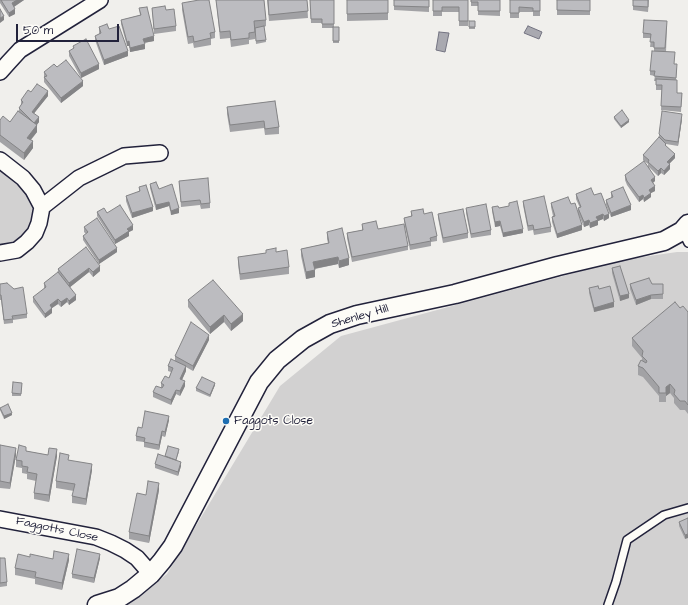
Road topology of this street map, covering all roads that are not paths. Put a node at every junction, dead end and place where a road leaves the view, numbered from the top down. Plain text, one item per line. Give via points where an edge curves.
1 (100, 0) edge
2 (0, 72) edge
3 (160, 153) dead end
4 (0, 160) edge
5 (42, 207) junction
6 (686, 233) edge
7 (0, 253) edge
8 (688, 508) edge
9 (0, 519) edge
10 (151, 574) junction
11 (97, 605) edge
12 (608, 605) edge

1 - 2 street via 20,50
3 - 5 street via 124,156 79,178
4 - 5 street via 24,178 34,190
5 - 7 street via 35,233 27,242 17,250
6 - 10 street, Shenley Hill via 664,241 454,294 357,316 330,324 303,339 278,360 259,382 173,546
8 - 12 lane via 664,515 626,540
9 - 10 street, Faggotts Close via 96,537 137,558
10 - 11 street, Shenley Hill via 120,598

